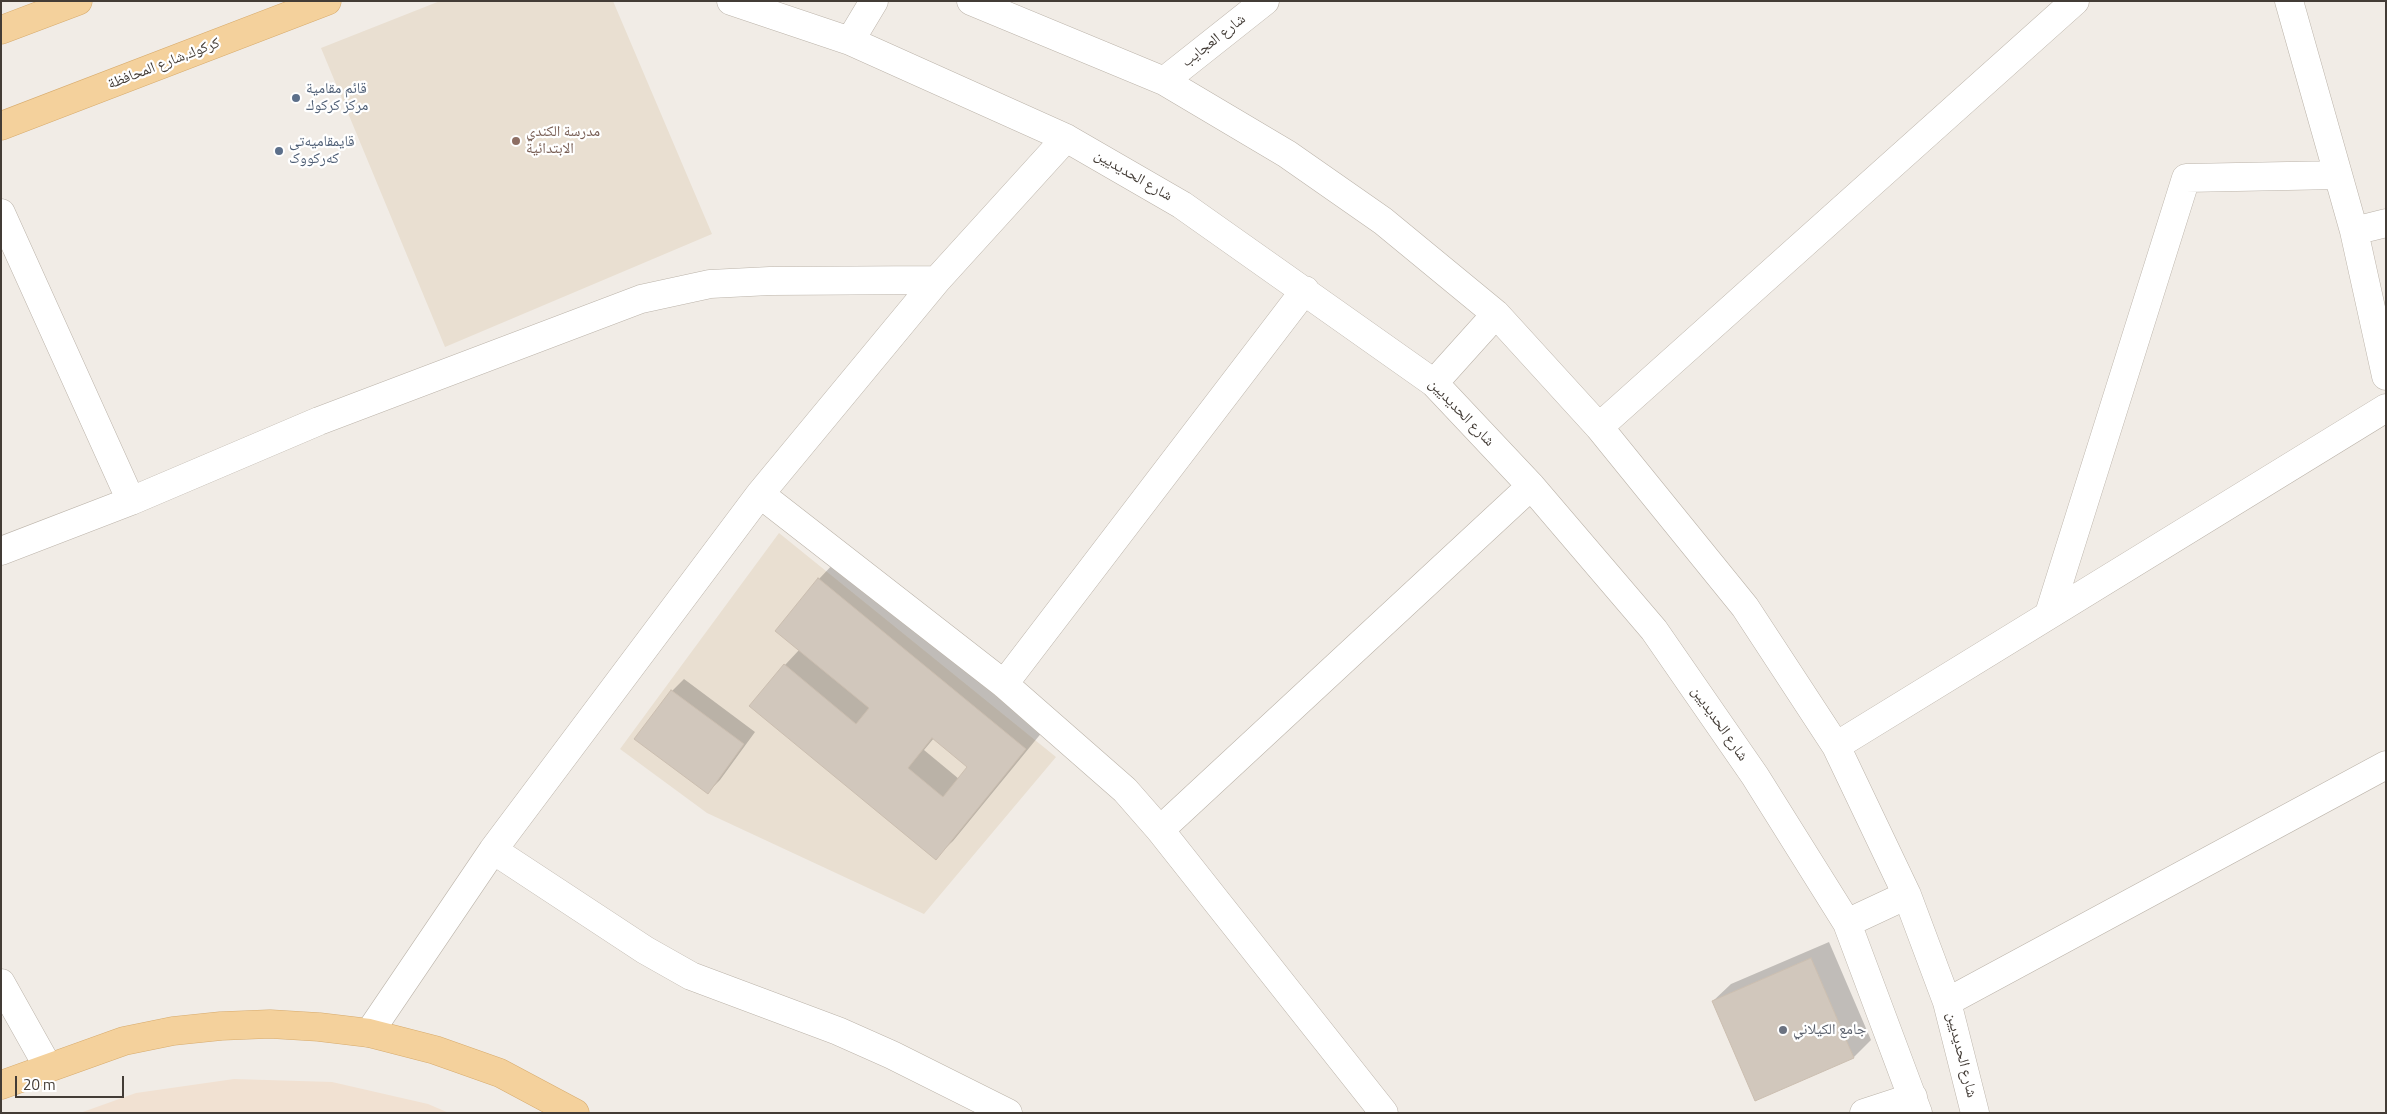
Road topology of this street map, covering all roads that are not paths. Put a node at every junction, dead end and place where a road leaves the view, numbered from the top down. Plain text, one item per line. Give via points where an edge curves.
1 (78, 1) edge
2 (327, 1) edge
3 (731, 1) edge
4 (874, 1) edge
5 (971, 1) edge
6 (1265, 1) edge
7 (2075, 1) edge
8 (2290, 1) edge
9 (1, 30) edge
10 (850, 41) junction
11 (1164, 81) junction
12 (1, 126) edge
13 (1066, 138) junction
14 (2338, 174) junction
15 (1, 213) edge
16 (2386, 224) edge
17 (2354, 231) junction
18 (937, 280) junction
19 (1305, 290) junction
20 (1496, 314) junction
21 (2386, 376) edge
22 (1434, 383) junction
23 (2386, 408) edge
24 (1599, 427) junction
25 (1531, 486) junction
26 (760, 494) junction
27 (131, 501) junction
28 (1, 551) edge
29 (2048, 614) junction
30 (1004, 684) junction
31 (1836, 746) junction
32 (2386, 765) edge
33 (1160, 830) junction
34 (493, 850) junction
35 (1907, 895) junction
36 (1847, 923) junction
37 (1, 983) edge
38 (1947, 1002) junction
39 (368, 1034) junction
40 (48, 1067) junction
41 (1, 1086) edge
42 (1915, 1105) edge
43 (576, 1113) edge
44 (1008, 1113) edge
45 (1384, 1113) edge
46 (1864, 1113) edge
47 (1976, 1113) edge

1 - 9 main road
2 - 12 main road, كركوك,شارع المحافظة
3 - 10 street, شارع الحديديين
4 - 10 street
5 - 11 street, شارع الحديديين
6 - 11 street, شارع العجايب
7 - 24 street
8 - 14 street
10 - 13 street, شارع الحديديين
11 - 20 street, شارع الحديديين via 1287,154 1384,221
13 - 18 street
13 - 19 street, شارع الحديديين via 1182,205
14 - 17 street
14 - 29 street via 2186,178
15 - 27 street
16 - 17 street
17 - 21 street
18 - 26 street
18 - 27 street via 710,284 641,299 319,421
19 - 22 street, شارع الحديديين
19 - 30 street
20 - 22 street
20 - 24 street, شارع الحديديين
22 - 25 street, شارع الحديديين
23 - 29 street
24 - 31 street, شارع الحديديين via 1745,608
25 - 33 street
25 - 36 street, شارع الحديديين via 1654,630 1755,776
26 - 30 street
26 - 34 street
27 - 28 street
29 - 31 street
30 - 33 street via 1125,790
31 - 35 street, شارع الحديديين
32 - 38 street
33 - 45 street
34 - 39 street
34 - 44 street via 691,976 838,1031
35 - 36 street
35 - 38 street, شارع الحديديين
36 - 42 street, شارع الحديديين
37 - 40 street
38 - 47 street, شارع الحديديين
39 - 40 main road via 270,1024 172,1031 124,1041
39 - 43 main road via 435,1050 500,1073
40 - 41 main road
42 - 46 street

